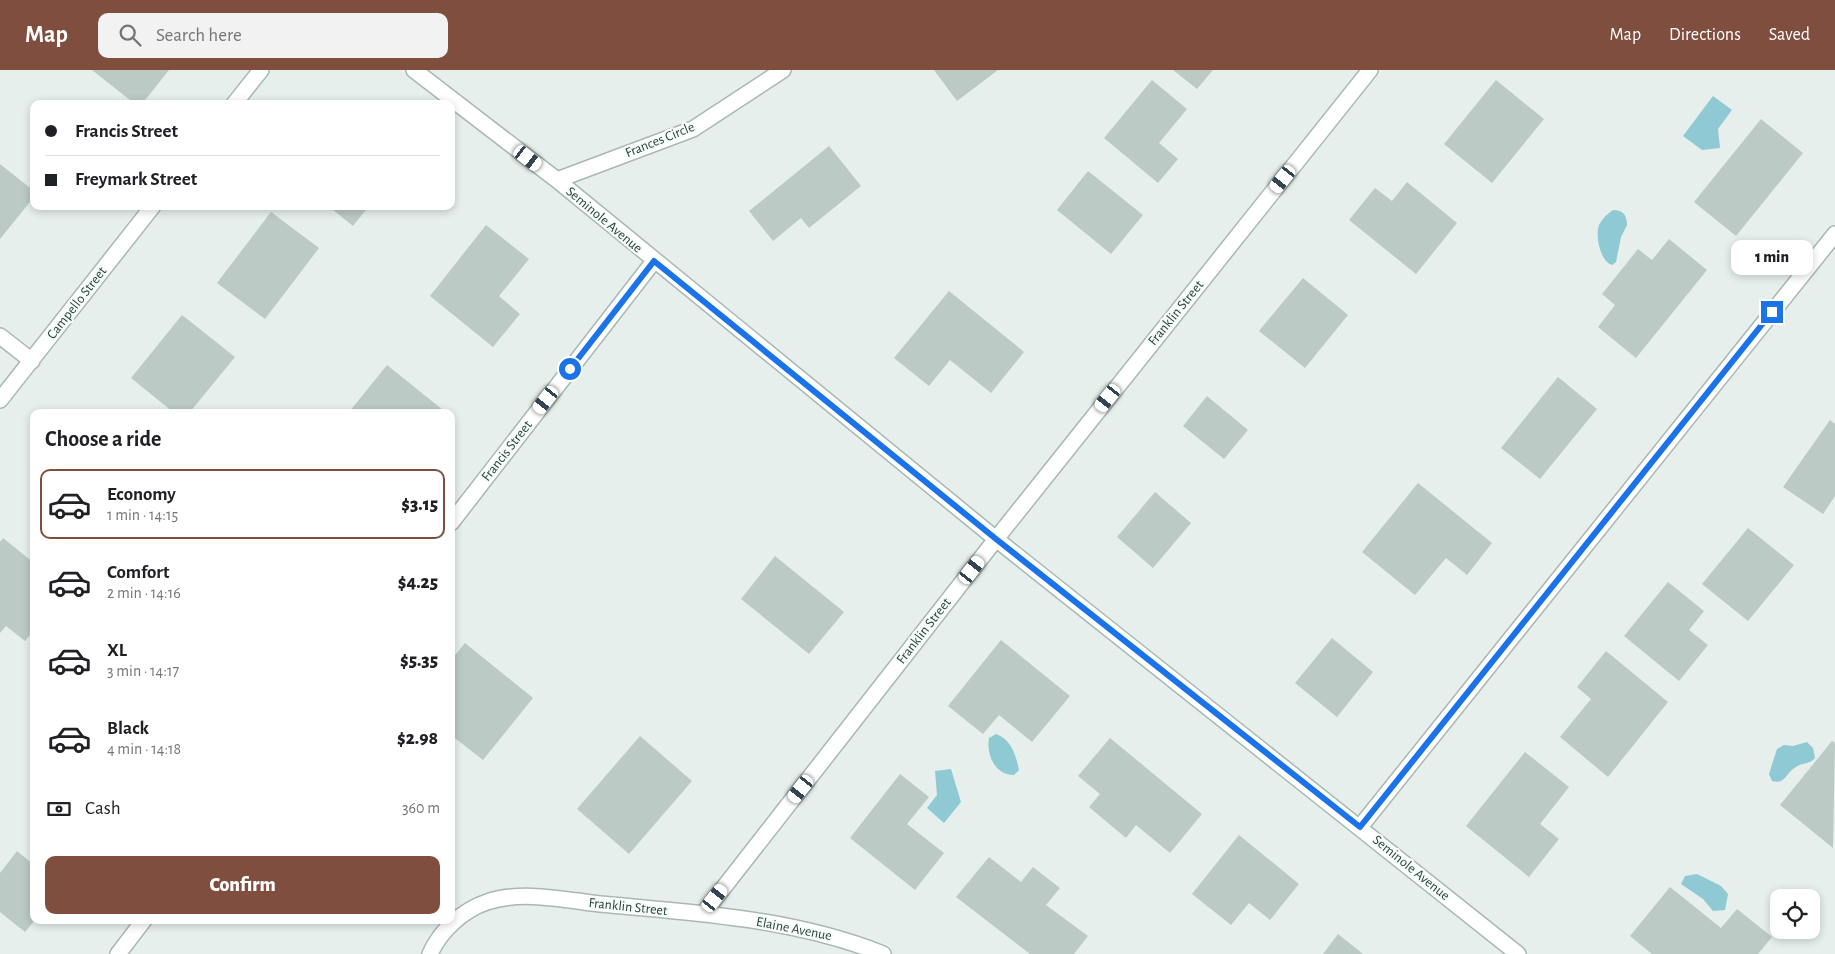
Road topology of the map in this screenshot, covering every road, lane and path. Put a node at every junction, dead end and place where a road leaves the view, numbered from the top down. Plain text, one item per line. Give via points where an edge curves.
1 (260, 70) edge
2 (414, 70) edge
3 (783, 70) edge
4 (1370, 70) edge
5 (237, 100) edge
6 (453, 100) edge
7 (455, 102) edge
8 (557, 180) junction
9 (150, 210) edge
10 (1835, 234) edge
11 (654, 261) junction
12 (0, 336) edge
13 (32, 361) junction
14 (0, 400) edge
15 (455, 518) edge
16 (996, 539) junction
17 (1360, 827) junction
18 (703, 914) junction
19 (455, 920) edge
20 (141, 924) edge
21 (452, 924) edge
22 (118, 954) edge
23 (430, 954) edge
24 (883, 954) edge
25 (1518, 954) edge

1 - 5 street
2 - 6 street, Seminole Avenue
3 - 8 street, Frances Circle via 693,128
4 - 16 street, Franklin Street
7 - 8 street, Seminole Avenue
8 - 11 street, Seminole Avenue
9 - 13 street, Campello Street
10 - 17 street
11 - 15 street, Francis Street
11 - 16 street, Seminole Avenue
12 - 13 street
13 - 14 street, Campello Street
16 - 17 street, Seminole Avenue
16 - 18 street, Franklin Street
17 - 25 street, Seminole Avenue
18 - 19 street, Franklin Street via 524,896 487,902
18 - 24 street, Elaine Avenue via 786,925 850,941
20 - 22 street
21 - 23 street, Franklin Street

